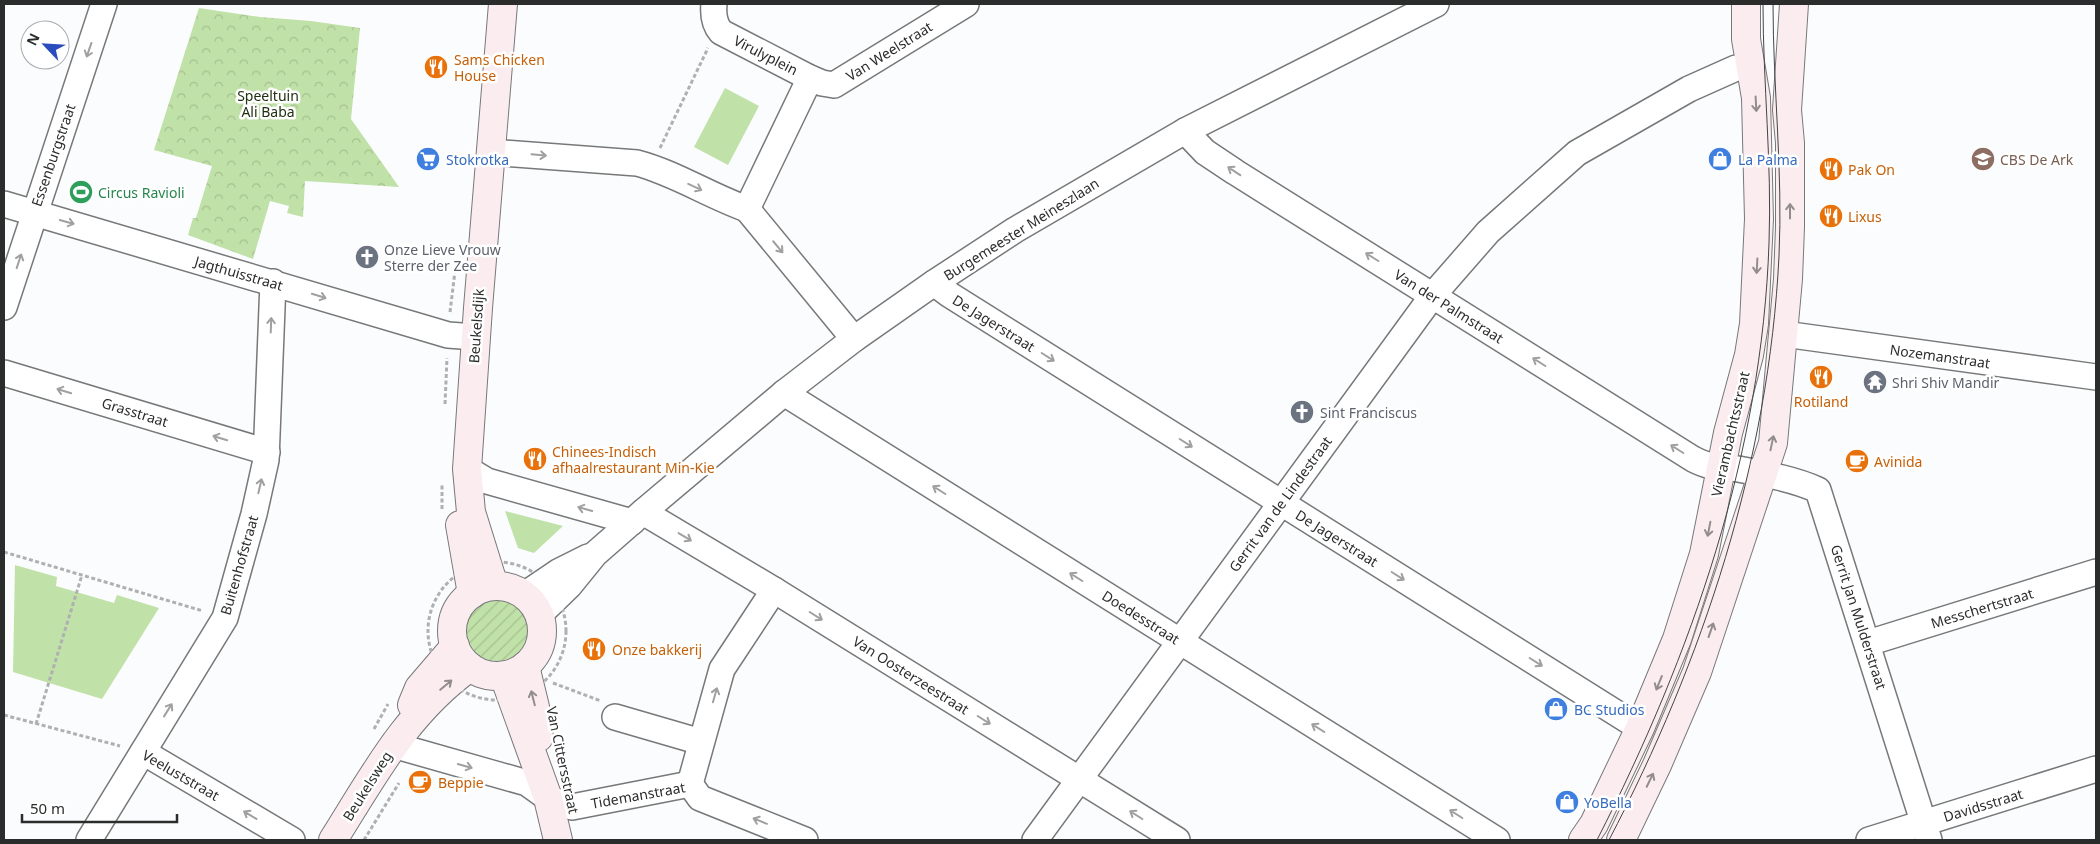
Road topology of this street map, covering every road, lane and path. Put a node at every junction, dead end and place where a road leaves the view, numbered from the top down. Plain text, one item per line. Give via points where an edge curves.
1 (104, 4) edge
2 (503, 4) edge
3 (966, 4) edge
4 (1436, 4) edge
5 (1746, 4) edge
6 (1794, 4) edge
7 (1404, 11) edge
8 (715, 15) edge
9 (1750, 66) junction
10 (810, 78) junction
11 (1185, 131) junction
12 (490, 152) junction
13 (651, 166) junction
14 (4, 204) edge
15 (747, 210) junction
16 (34, 213) junction
17 (273, 282) junction
18 (934, 283) junction
19 (1432, 295) junction
20 (4, 307) edge
21 (1784, 334) junction
22 (475, 337) junction
23 (854, 339) junction
24 (4, 373) edge
25 (2096, 377) edge
26 (784, 393) junction
27 (267, 452) junction
28 (1721, 468) junction
29 (467, 469) junction
30 (1763, 475) junction
31 (1281, 502) junction
32 (637, 517) junction
33 (4, 552) edge
34 (2096, 572) edge
35 (82, 575) junction
36 (445, 586) dead end
37 (483, 590) junction
38 (774, 590) junction
39 (531, 605) junction
40 (225, 618) junction
41 (1180, 642) junction
42 (1868, 643) junction
43 (455, 662) junction
44 (517, 681) junction
45 (547, 690) dead end
46 (4, 715) edge
47 (615, 717) joint
48 (36, 724) junction
49 (1640, 728) junction
50 (397, 739) junction
51 (701, 742) junction
52 (560, 748) dead end
53 (143, 752) junction
54 (564, 768) dead end
55 (2096, 769) edge
56 (1078, 779) junction
57 (690, 784) junction
58 (548, 798) junction
59 (1926, 832) edge
60 (88, 840) edge
61 (292, 840) edge
62 (333, 840) edge
63 (558, 840) edge
64 (805, 840) edge
65 (1034, 840) edge
66 (1177, 840) edge
67 (1497, 840) edge
68 (1583, 840) edge
69 (1621, 840) edge
70 (1869, 840) edge

1 -> 16 street, Essenburgstraat
2 - 12 street, Beukelsdijk
3 - 10 street, Van Weelstraat via 834,85
4 - 7 street, Burgemeester Meineszlaan
5 - 9 street, Vierambachtsstraat
21 -> 6 street via 1790,227 1787,110
7 - 11 street, Burgemeester Meineszlaan
8 - 10 street, Virulyplein via 722,32
8 - 13 path
9 - 19 street, Gerrit van de Lindestraat via 1736,68 1689,89 1577,153 1488,232
9 -> 28 street, Vierambachtsstraat via 1756,98 1759,219 1754,324
10 - 15 street, Virulyplein
11 - 18 street, Burgemeester Meineszlaan via 1023,226
19 -> 11 street, Van der Palmstraat via 1220,162
12 -> 13 street
12 - 22 street, Beukelsdijk
13 -> 15 street
14 - 16 street, Jagthuisstraat
15 -> 23 street
16 -> 17 street, Jagthuisstraat
20 -> 16 street, Essenburgstraat
17 -> 22 street, Jagthuisstraat via 448,335
27 -> 17 street, Buitenhofstraat
18 - 23 street, Burgemeester Meineszlaan
18 -> 31 street, De Jagerstraat
28 -> 19 street, Van der Palmstraat via 1709,467 1693,459
19 - 31 street, Gerrit van de Lindestraat
21 - 25 street, Nozemanstraat
30 -> 21 street via 1773,443
22 - 29 street, Beukelsdijk
23 - 26 street, Burgemeester Meineszlaan
27 -> 24 street, Grasstraat
26 - 32 street, Burgemeester Meineszlaan
41 -> 26 street, Doedesstraat
40 -> 27 street, Buitenhofstraat via 254,514
28 - 30 street, Gerrit Jan Mulderstraat
28 -> 49 street, Vierambachtsstraat via 1704,554 1677,639
32 -> 29 street, Van Oosterzeestraat via 487,481
29 - 37 street, Beukelsdijk
30 - 42 street, Gerrit Jan Mulderstraat via 1818,490
69 -> 30 street via 1697,672
31 - 41 street, Gerrit van de Lindestraat
31 -> 49 street, De Jagerstraat
32 -> 38 street, Van Oosterzeestraat
32 - 39 street, Burgemeester Meineszlaan via 595,554 569,586
33 - 35 path
34 - 42 street, Messchertstraat
35 - 40 path
35 - 48 path
36 - 43 path via 434,608 430,632
37 - 39 street via 507,587
37 - 43 street via 462,603 455,616
51 -> 38 street via 722,669
38 -> 56 street, Van Oosterzeestraat
39 - 44 street via 542,634 537,651
53 -> 40 street, Buitenhofstraat
41 - 56 street, Gerrit van de Lindestraat
67 -> 41 street, Doedesstraat
42 - 59 street, Gerrit Jan Mulderstraat
43 - 44 street
43 - 44 path via 478,698
43 - 50 street, Beukelsweg via 419,688
45 -> 44 path, Van Cittersstraat
44 - 47 path via 618,708
44 - 58 street, Van Cittersstraat
46 - 48 path, Veeluststraat
47 - 51 street
48 - 53 path, Veeluststraat
49 - 68 street, Vierambachtsstraat via 1594,824
50 -> 58 street, Tidemanstraat via 527,783
50 - 62 street, Beukelsweg
51 - 57 street
52 - 54 path, Van Cittersstraat
53 - 60 street, Buitenhofstraat
61 -> 53 street, Veeluststraat
55 - 59 street, Davidsstraat
56 - 65 street, Gerrit van de Lindestraat
66 -> 56 street, Van Oosterzeestraat
57 - 58 street, Tidemanstraat via 572,807
64 -> 57 street, Tidemanstraat via 700,798
58 - 63 street, Van Cittersstraat
59 - 70 street, Davidsstraat

